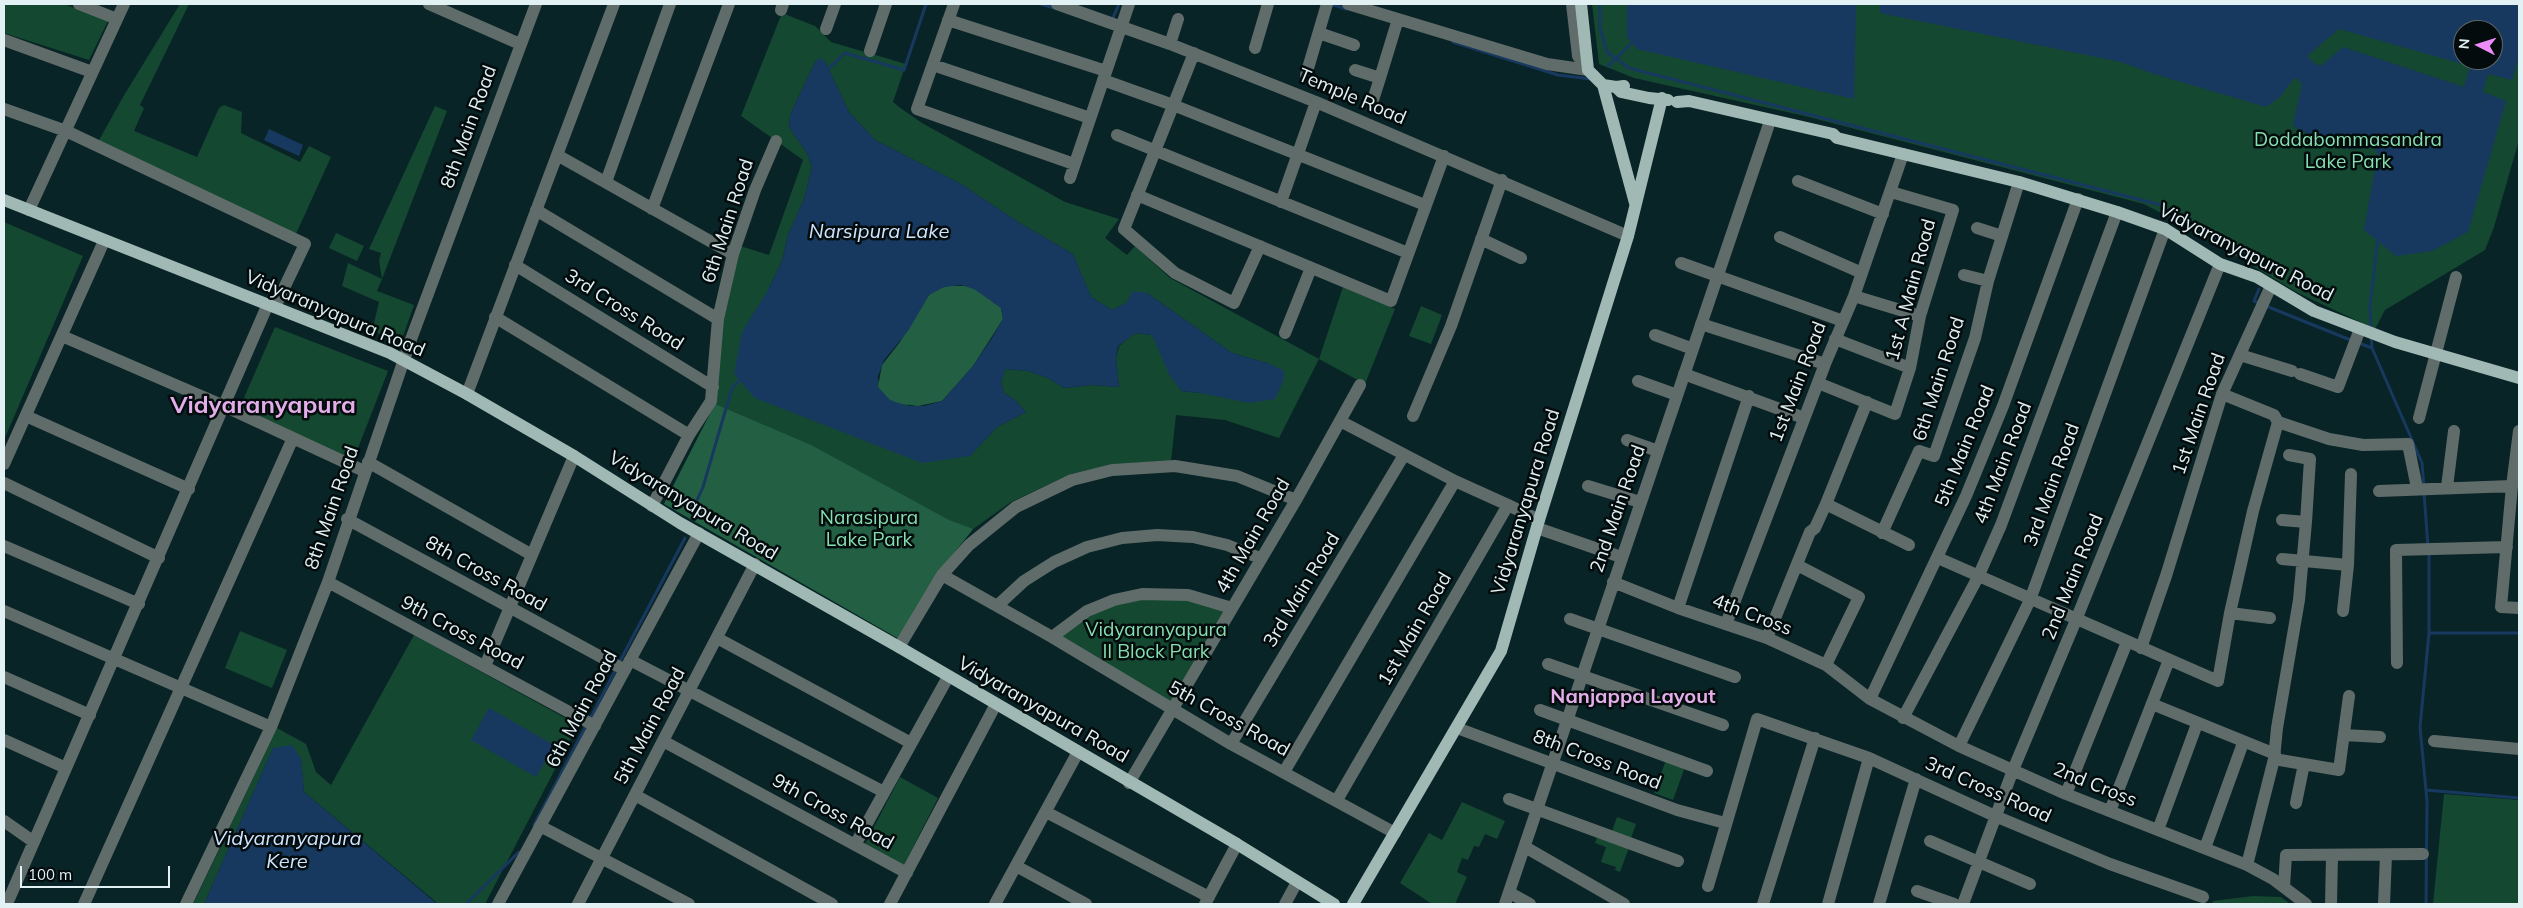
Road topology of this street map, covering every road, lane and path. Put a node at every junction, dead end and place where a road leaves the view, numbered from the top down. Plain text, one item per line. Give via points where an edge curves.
1 (79, 4) edge
2 (124, 4) edge
3 (429, 4) edge
4 (536, 4) edge
5 (614, 4) edge
6 (670, 4) edge
7 (729, 4) edge
8 (835, 4) edge
9 (886, 4) edge
10 (954, 4) edge
11 (1057, 4) edge
12 (1129, 4) edge
13 (1268, 4) edge
14 (1348, 4) edge
15 (1572, 4) edge
16 (1581, 4) edge
17 (1074, 6) edge
18 (1327, 6) edge
19 (456, 9) edge
20 (117, 19) junction
21 (948, 20) junction
22 (1178, 20) dead end
23 (1397, 23) junction
24 (1114, 24) junction
25 (826, 29) dead end
26 (1318, 33) junction
27 (4, 40) edge
28 (520, 44) junction
29 (1170, 44) junction
30 (1354, 46) dead end
31 (1255, 48) dead end
32 (870, 51) dead end
33 (1194, 53) junction
34 (933, 65) junction
35 (1355, 70) dead end
36 (1588, 70) junction
37 (92, 72) junction
38 (1104, 75) junction
39 (1306, 75) dead end
40 (1380, 78) junction
41 (1603, 84) junction
42 (1662, 98) junction
43 (1373, 100) dead end
44 (1316, 102) junction
45 (1677, 102) junction
46 (1173, 105) junction
47 (4, 109) edge
48 (1090, 118) junction
49 (1768, 127) junction
50 (66, 131) junction
51 (1117, 135) dead end
52 (1837, 138) junction
53 (776, 142) dead end
54 (1155, 152) junction
55 (1903, 154) junction
56 (557, 155) junction
57 (1297, 156) junction
58 (1444, 156) junction
59 (1074, 164) junction
60 (1070, 178) dead end
61 (1502, 180) junction
62 (1798, 181) dead end
63 (606, 182) junction
64 (2019, 182) junction
65 (1891, 192) junction
66 (1137, 195) junction
67 (2078, 199) junction
68 (4, 200) edge
69 (1281, 202) junction
70 (1425, 205) junction
71 (1636, 206) junction
72 (652, 208) junction
73 (30, 210) junction
74 (536, 210) junction
75 (2117, 212) junction
76 (1883, 214) junction
77 (1977, 228) dead end
78 (2166, 229) junction
79 (1628, 236) junction
80 (2002, 236) junction
81 (1780, 238) dead end
82 (1481, 239) junction
83 (104, 241) junction
84 (1260, 246) junction
85 (1408, 253) junction
86 (733, 254) junction
87 (1521, 258) dead end
88 (1681, 263) dead end
89 (2220, 264) junction
90 (515, 265) junction
91 (1311, 268) junction
92 (1862, 273) junction
93 (1964, 275) dead end
94 (1718, 276) junction
95 (2456, 277) dead end
96 (1988, 281) junction
97 (2271, 286) junction
98 (1854, 296) junction
99 (272, 306) junction
100 (1920, 316) junction
101 (495, 317) junction
102 (718, 319) junction
103 (1843, 320) junction
104 (1701, 324) junction
105 (2360, 329) junction
106 (1285, 333) dead end
107 (1655, 335) dead end
108 (62, 336) junction
109 (1835, 339) junction
110 (1693, 348) junction
111 (2435, 354) junction
112 (2240, 355) junction
113 (404, 361) junction
114 (1825, 364) junction
115 (1910, 368) junction
116 (1684, 374) junction
117 (2519, 378) edge
118 (1638, 381) dead end
119 (1818, 383) junction
120 (1360, 385) dead end
121 (713, 387) junction
122 (467, 394) junction
123 (2222, 394) junction
124 (1677, 395) junction
125 (1748, 396) junction
126 (1867, 402) junction
127 (224, 406) junction
128 (26, 416) junction
129 (1413, 416) dead end
130 (1804, 418) junction
131 (2419, 418) dead end
132 (1340, 421) junction
133 (2278, 422) junction
134 (2454, 432) dead end
135 (2519, 432) edge
136 (689, 435) junction
137 (293, 438) junction
138 (1627, 440) dead end
139 (1658, 451) junction
140 (1404, 455) junction
141 (2289, 455) dead end
142 (574, 456) junction
143 (4, 464) edge
144 (366, 467) junction
145 (2351, 474) dead end
146 (1455, 481) junction
147 (4, 483) edge
148 (1588, 486) dead end
149 (2512, 486) junction
150 (2446, 487) junction
151 (2421, 488) junction
152 (189, 489) junction
153 (2379, 491) dead end
154 (1296, 500) junction
155 (1640, 502) junction
156 (1826, 504) junction
157 (1508, 505) junction
158 (652, 506) junction
159 (348, 519) junction
160 (2282, 520) dead end
161 (2306, 522) junction
162 (1538, 524) junction
163 (699, 533) junction
164 (1882, 533) junction
165 (1909, 545) dead end
166 (4, 546) edge
167 (2506, 547) junction
168 (532, 555) junction
169 (1621, 557) junction
170 (159, 558) junction
171 (1260, 558) junction
172 (1938, 558) junction
173 (2282, 559) dead end
174 (2302, 560) junction
175 (756, 564) junction
176 (2348, 565) junction
177 (1797, 566) junction
178 (942, 575) junction
179 (1978, 576) junction
180 (328, 582) junction
181 (1613, 582) junction
182 (2030, 600) junction
183 (139, 604) junction
184 (997, 606) junction
185 (1232, 608) junction
186 (1678, 608) junction
187 (2519, 608) edge
188 (509, 609) junction
189 (4, 610) edge
190 (2343, 612) dead end
191 (2230, 613) junction
192 (2270, 618) dead end
193 (1570, 619) dead end
194 (2076, 620) junction
195 (1726, 624) junction
196 (1597, 628) junction
197 (1052, 637) junction
198 (717, 638) junction
199 (1767, 638) junction
200 (2126, 642) junction
201 (900, 647) junction
202 (2142, 648) junction
203 (115, 659) junction
204 (2169, 660) junction
205 (2396, 663) dead end
206 (620, 664) junction
207 (1548, 664) dead end
208 (1826, 665) junction
209 (485, 666) junction
210 (1581, 676) junction
211 (4, 677) edge
212 (948, 677) junction
213 (1735, 677) dead end
214 (181, 689) junction
215 (689, 691) junction
216 (2349, 696) dead end
217 (1870, 699) junction
218 (996, 704) junction
219 (2152, 704) junction
220 (1540, 710) dead end
221 (1173, 711) junction
222 (90, 715) junction
223 (1903, 718) junction
224 (1566, 719) junction
225 (587, 721) junction
226 (2197, 724) junction
227 (1723, 725) dead end
228 (271, 727) junction
229 (1457, 728) junction
230 (2344, 736) junction
231 (2380, 737) dead end
232 (1815, 738) junction
233 (663, 741) junction
234 (2434, 741) dead end
235 (911, 743) junction
236 (2243, 743) junction
237 (5, 744) edge
238 (1231, 744) junction
239 (1958, 746) junction
240 (2519, 749) edge
241 (1078, 752) junction
242 (2274, 756) junction
243 (1869, 758) junction
244 (1553, 764) junction
245 (2304, 764) junction
246 (66, 768) junction
247 (2013, 770) junction
248 (1707, 771) dead end
249 (1284, 772) junction
250 (1916, 779) junction
251 (1129, 783) junction
252 (884, 792) junction
253 (2066, 794) junction
254 (635, 795) junction
255 (1509, 798) dead end
256 (1337, 800) junction
257 (2296, 803) dead end
258 (1539, 809) junction
259 (1046, 812) junction
260 (2110, 812) junction
261 (1995, 816) junction
262 (4, 821) edge
263 (1725, 823) junction
264 (540, 826) junction
265 (2158, 830) junction
266 (1396, 832) junction
267 (1930, 841) dead end
268 (34, 842) junction
269 (1237, 844) junction
270 (855, 845) junction
271 (1526, 847) junction
272 (2205, 848) junction
273 (2423, 854) dead end
274 (2386, 855) junction
275 (2332, 856) junction
276 (602, 858) junction
277 (1678, 861) dead end
278 (1978, 862) junction
279 (2247, 865) junction
280 (1016, 866) junction
281 (907, 873) junction
282 (1296, 882) junction
283 (2030, 884) dead end
284 (1708, 886) dead end
285 (2284, 887) junction
286 (1917, 891) dead end
287 (2203, 897) dead end
288 (1508, 898) edge
289 (10, 900) edge
290 (1207, 901) edge
291 (84, 904) edge
292 (186, 904) edge
293 (498, 904) edge
294 (578, 904) edge
295 (689, 904) edge
296 (832, 904) edge
297 (890, 904) edge
298 (995, 904) edge
299 (1086, 904) edge
300 (1285, 904) edge
301 (1334, 904) edge
302 (1353, 904) edge
303 (1530, 904) edge
304 (1624, 904) edge
305 (1763, 904) edge
306 (1828, 904) edge
307 (1879, 904) edge
308 (1954, 904) edge
309 (1963, 904) edge
310 (2306, 904) edge
311 (2331, 904) edge
312 (2384, 904) edge

1 - 20 street
2 - 20 street
3 - 19 street
4 - 28 street, 8th Main Road
5 - 56 street
6 - 63 street
7 - 72 street
8 - 25 street
9 - 32 street
10 - 21 street
11 - 17 street, Temple Road
12 - 24 street
13 - 31 street
14 - 23 street
15 - 36 street via 1578,56
16 - 36 main road
17 - 24 street, Temple Road
18 - 26 street
19 - 28 street
20 - 37 street
21 - 34 street
21 - 38 street
22 - 29 street
23 - 36 street via 1547,64
23 - 40 street
24 - 29 street, Temple Road
24 - 38 street
26 - 30 street
26 - 39 street
27 - 37 street
28 - 113 street, 8th Main Road
29 - 33 street, Temple Road
33 - 44 street, Temple Road
33 - 46 street
34 - 48 street
34 - 59 street via 917,109
35 - 40 street
36 - 41 main road
37 - 50 street
38 - 46 street
38 - 48 street
40 - 43 street
41 - 42 main road via 1652,94 1649,98
41 - 71 main road
42 - 45 main road, Vidyaranyapura Road
42 - 71 main road, Vidyaranyapura Road
44 - 57 street
44 - 58 street, Temple Road
45 - 49 main road, Vidyaranyapura Road via 1687,109
45 - 52 main road, Vidyaranyapura Road via 1689,101 1833,134
46 - 54 street
46 - 57 street
47 - 50 street
48 - 59 street
49 - 52 main road, Vidyaranyapura Road via 1830,140
49 - 94 street, 2nd Main Road
50 - 73 street
50 - 99 street via 305,244
51 - 54 street
52 - 55 main road, Vidyaranyapura Road
53 - 86 street, 6th Main Road
54 - 66 street
54 - 69 street
55 - 64 main road, Vidyaranyapura Road
55 - 65 street, 1st Main Road
56 - 63 street
56 - 74 street
57 - 69 street
57 - 70 street
58 - 61 street, Temple Road
58 - 70 street
59 - 60 street
61 - 79 street, Temple Road
61 - 82 street
62 - 76 street
63 - 72 street
64 - 67 main road, Vidyaranyapura Road
64 - 80 street, 6th Main Road
65 - 76 street, 1st Main Road
65 - 100 street, 1st A Main Road via 1953,210
66 - 84 street
66 - 84 street via 1124,229 1176,273 1234,303
67 - 75 main road, Vidyaranyapura Road
67 - 172 street, 5th Main Road via 2003,406
68 - 73 main road, Vidyaranyapura Road
69 - 85 street
70 - 85 street
71 - 79 main road, Vidyaranyapura Road
72 - 86 street
73 - 83 main road, Vidyaranyapura Road
74 - 90 street
74 - 102 street
75 - 78 main road, Vidyaranyapura Road
75 - 179 street, 4th Main Road via 2001,524
76 - 92 street, 1st Main Road
77 - 80 street
78 - 89 main road, Vidyaranyapura Road
78 - 182 street, 3rd Main Road
79 - 162 main road, Vidyaranyapura Road
80 - 96 street, 6th Main Road
81 - 92 street
82 - 87 street
82 - 129 street via 1451,326
83 - 99 main road, Vidyaranyapura Road
83 - 108 street
84 - 91 street
85 - 91 street via 1392,301
86 - 102 street, 6th Main Road
88 - 94 street
89 - 97 main road, Vidyaranyapura Road
89 - 194 street, 2nd Main Road
90 - 101 street
90 - 121 street, 3rd Cross Road
91 - 106 street
92 - 98 street, 1st Main Road
93 - 96 street
94 - 103 street
94 - 104 street, 2nd Main Road
95 - 111 street
96 - 164 street, 6th Main Road via 1975,338 1934,456 1919,452
97 - 105 main road, Vidyaranyapura Road via 2314,311
97 - 112 street, 1st Main Road
98 - 100 street
98 - 103 street, 1st Main Road
99 - 113 main road, Vidyaranyapura Road
99 - 127 street
100 - 115 street, 1st A Main Road
101 - 122 street
101 - 136 street
102 - 121 street, 6th Main Road
103 - 109 street, 1st Main Road
104 - 110 street, 2nd Main Road
104 - 114 street
105 - 111 main road, Vidyaranyapura Road
105 - 112 street via 2338,387
107 - 110 street
108 - 127 street
108 - 128 street
109 - 114 street, 1st Main Road
109 - 115 street
110 - 116 street, 2nd Main Road
111 - 117 main road, Vidyaranyapura Road
111 - 131 street
112 - 123 street, 1st Main Road
113 - 122 main road, Vidyaranyapura Road
113 - 144 street, 8th Main Road
114 - 119 street, 1st Main Road
115 - 126 street, 1st A Main Road via 1895,414
116 - 124 street, 2nd Main Road
116 - 125 street
118 - 124 street
119 - 126 street
119 - 130 street, 1st Main Road
120 - 132 street, 4th Main Road
121 - 136 street, 6th Main Road via 712,401
122 - 142 main road, Vidyaranyapura Road
123 - 133 street via 2274,415
123 - 202 street, 1st Main Road
124 - 139 street, 2nd Main Road
125 - 130 street
125 - 186 street
126 - 156 street
127 - 137 street
127 - 152 street
128 - 143 street
128 - 152 street
130 - 195 street, 1st Main Road
132 - 140 street
132 - 154 street, 4th Main Road
133 - 151 street via 2329,439 2363,445 2408,444
133 - 191 street via 2252,511
134 - 150 street
135 - 149 street
136 - 158 street, 6th Main Road
137 - 144 street
137 - 214 street
138 - 139 street
139 - 155 street, 2nd Main Road
140 - 146 street
140 - 238 street, 3rd Main Road
141 - 161 street via 2310,459
142 - 158 main road, Vidyaranyapura Road
142 - 168 street
144 - 159 street, 8th Main Road
144 - 168 street
145 - 176 street
146 - 157 street
146 - 249 street
147 - 170 street
148 - 155 street
149 - 150 street
149 - 167 street
150 - 151 street
151 - 153 street
152 - 170 street
154 - 171 street, 4th Main Road
154 - 178 street via 1257,482 1217,471 1154,465 1112,470 1059,485 1016,507 978,535
155 - 169 street, 2nd Main Road
156 - 164 street
156 - 177 street via 1810,532
157 - 162 street
157 - 256 street, 1st Main Road
158 - 163 main road, Vidyaranyapura Road
159 - 180 street, 8th Main Road
159 - 188 street, 8th Cross Road
160 - 161 street
161 - 174 street
162 - 169 street
162 - 229 main road, Vidyaranyapura Road via 1501,651
163 - 175 main road, Vidyaranyapura Road
163 - 206 street, 6th Main Road
164 - 165 street
166 - 183 street
167 - 187 street via 2502,607
167 - 205 street via 2396,550
168 - 188 street
169 - 181 street, 2nd Main Road
170 - 183 street
171 - 184 street via 1228,545 1193,537 1157,535 1122,538 1087,547 1054,562 1024,581
171 - 185 street, 4th Main Road
172 - 179 street
172 - 217 street, 5th Main Road
173 - 174 street
174 - 176 street
174 - 242 street via 2299,600
175 - 198 street, 5th Main Road
175 - 201 main road, Vidyaranyapura Road
176 - 190 street
177 - 199 street
177 - 208 street via 1859,597
178 - 184 street, 5th Cross Road
178 - 201 street
179 - 182 street
179 - 223 street, 4th Main Road
180 - 209 street, 9th Cross Road
180 - 228 street, 8th Main Road
181 - 186 street, 4th Cross
181 - 196 street, 2nd Main Road
182 - 194 street
182 - 239 street, 3rd Main Road
183 - 203 street
184 - 197 street, 5th Cross Road
185 - 197 street via 1188,595 1135,595 1087,612
185 - 221 street, 4th Main Road
186 - 195 street, 4th Cross
188 - 206 street, 8th Cross Road
188 - 209 street
189 - 203 street
191 - 192 street
191 - 204 street via 2218,681
193 - 196 street
194 - 200 street
194 - 247 street, 2nd Main Road
195 - 199 street, 4th Cross
196 - 210 street, 2nd Main Road
196 - 213 street
197 - 221 street, 5th Cross Road
198 - 215 street, 5th Main Road
198 - 235 street
199 - 208 street, 4th Cross
200 - 202 street
200 - 253 street
201 - 212 main road, Vidyaranyapura Road
202 - 204 street
203 - 214 street
203 - 222 street
204 - 219 street
206 - 215 street, 8th Cross Road
206 - 225 street, 6th Main Road
207 - 210 street
208 - 217 street, 4th Cross
209 - 225 street, 9th Cross Road
210 - 224 street, 2nd Main Road
210 - 227 street
211 - 222 street
212 - 218 main road, Vidyaranyapura Road
212 - 235 street
214 - 228 street
214 - 291 street
215 - 233 street, 5th Main Road
215 - 252 street, 8th Cross Road
216 - 230 street
217 - 223 street, 2nd Cross
218 - 241 main road, Vidyaranyapura Road
218 - 281 street
219 - 226 street
219 - 260 street
220 - 224 street
221 - 238 street, 5th Cross Road
221 - 251 street, 4th Main Road
222 - 246 street
223 - 239 street, 2nd Cross
224 - 244 street, 2nd Main Road
224 - 248 street
225 - 264 street, 6th Main Road
226 - 236 street
226 - 265 street
228 - 292 street, 8th Main Road
229 - 244 street, 8th Cross Road
229 - 266 main road, Vidyaranyapura Road
230 - 231 street
230 - 245 street via 2339,770
232 - 243 street, 3rd Cross Road
232 - 263 street, 3rd Cross Road via 1757,718
232 - 305 street
233 - 254 street, 5th Main Road
233 - 270 street, 9th Cross Road
234 - 240 street
235 - 252 street
236 - 242 street
236 - 272 street
237 - 246 street
238 - 249 street, 5th Cross Road
239 - 247 street, 2nd Cross
241 - 251 main road, Vidyaranyapura Road
241 - 259 street
242 - 245 street
242 - 279 street
243 - 250 street, 3rd Cross Road
243 - 306 street
244 - 258 street, 2nd Main Road
244 - 263 street, 8th Cross Road via 1677,810
245 - 257 street
246 - 268 street
247 - 253 street, 2nd Cross
247 - 261 street, 2nd Main Road
249 - 256 street, 5th Cross Road
250 - 261 street, 3rd Cross Road
250 - 307 street
251 - 269 main road, Vidyaranyapura Road
252 - 270 street
253 - 260 street, 2nd Cross
254 - 276 street, 5th Main Road
254 - 296 street
255 - 258 street
256 - 266 street, 5th Cross Road
258 - 271 street, 2nd Main Road
258 - 277 street
259 - 280 street
259 - 290 street
260 - 265 street, 2nd Cross
261 - 278 street, 2nd Main Road
261 - 287 street, 3rd Cross Road via 2110,864
262 - 268 street
263 - 284 street
264 - 276 street
264 - 293 street, 6th Main Road
265 - 272 street, 2nd Cross
266 - 302 main road, Vidyaranyapura Road
267 - 278 street
268 - 289 street
269 - 282 main road, Vidyaranyapura Road
269 - 290 street
270 - 281 street, 9th Cross Road
271 - 288 street, 2nd Main Road
271 - 304 street
272 - 279 street, 2nd Cross
273 - 274 street
274 - 275 street
274 - 312 street
275 - 285 street via 2286,855
275 - 311 street
276 - 294 street, 5th Main Road
276 - 295 street
278 - 283 street
278 - 309 street, 2nd Main Road
279 - 285 street, 2nd Cross
280 - 298 street
280 - 299 street
281 - 297 street
282 - 300 street
282 - 301 main road, Vidyaranyapura Road
285 - 310 street, 2nd Cross
286 - 308 street
288 - 303 street

